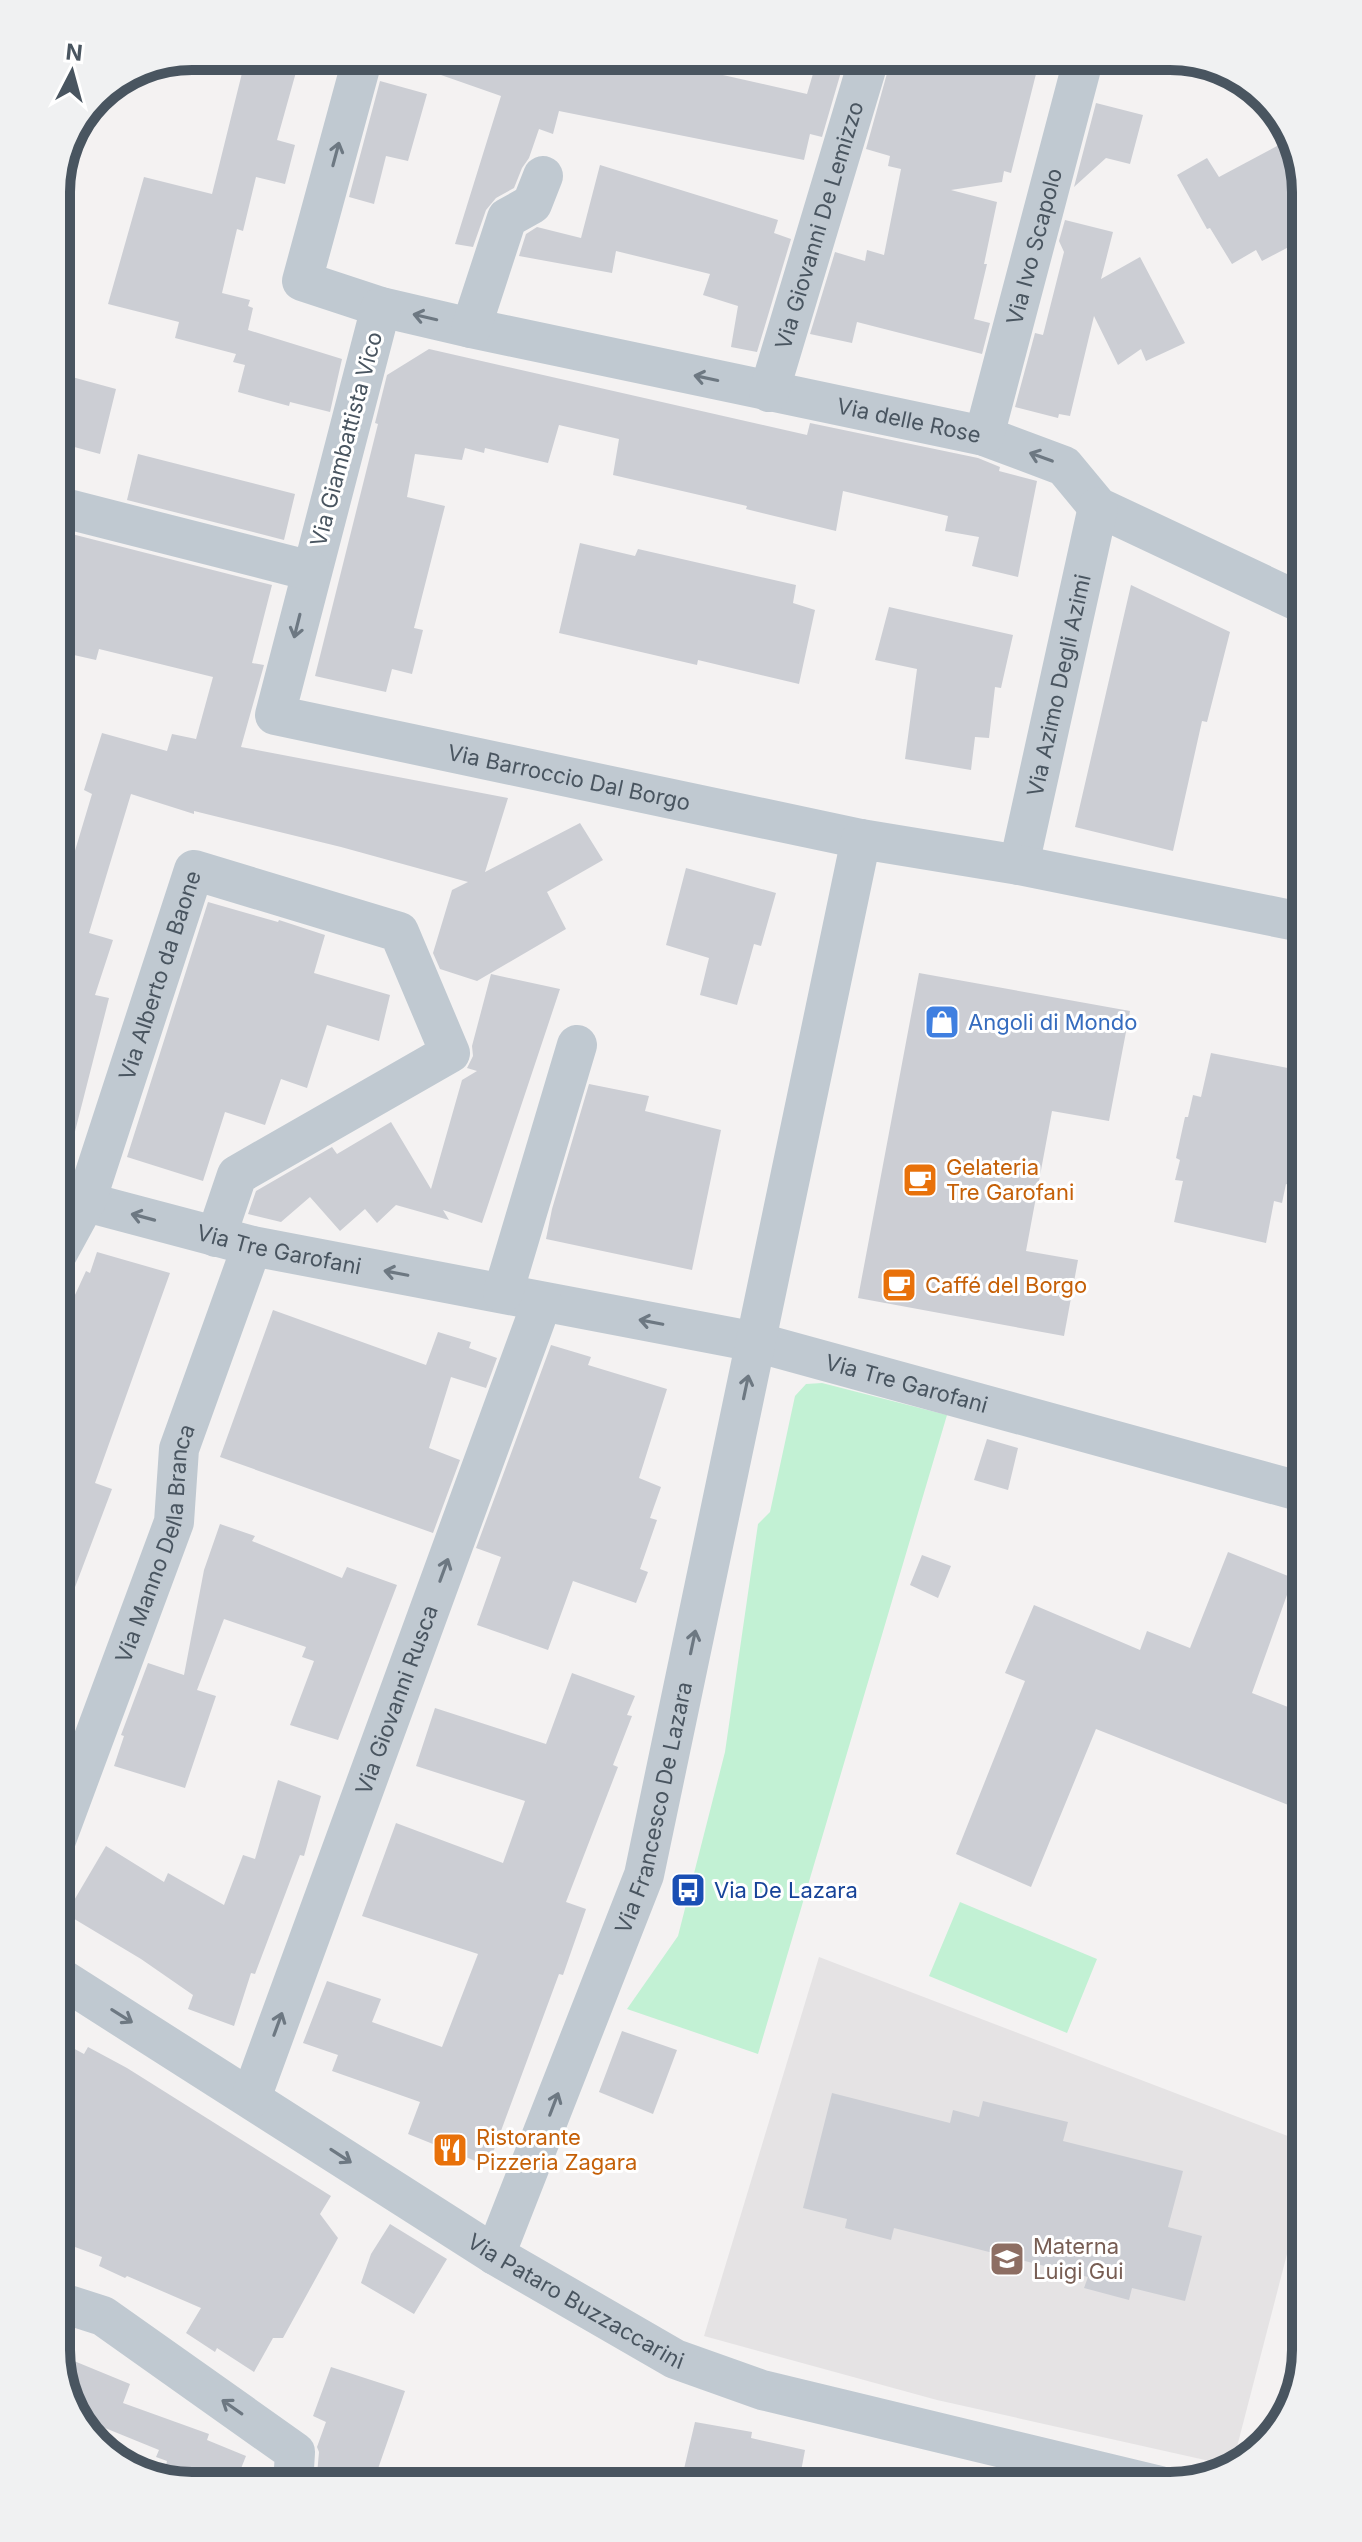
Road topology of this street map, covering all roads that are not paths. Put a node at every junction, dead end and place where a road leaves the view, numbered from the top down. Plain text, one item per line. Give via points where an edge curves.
1 (359, 70) edge
2 (866, 70) edge
3 (1081, 70) edge
4 (543, 176) dead end
5 (381, 307) junction
6 (471, 328) junction
7 (769, 392) junction
8 (984, 436) junction
9 (1098, 507) junction
10 (70, 510) edge
11 (311, 571) junction
12 (1292, 588) edge
13 (275, 715) joint
14 (861, 839) junction
15 (1019, 865) junction
16 (1292, 920) edge
17 (577, 1045) dead end
18 (71, 1198) edge
19 (234, 1242) junction
20 (503, 1293) junction
21 (542, 1302) junction
22 (756, 1342) junction
23 (1292, 1489) edge
24 (70, 1802) edge
25 (70, 1984) edge
26 (251, 2098) junction
27 (495, 2255) junction
28 (70, 2305) edge
29 (294, 2469) edge
30 (1040, 2472) edge

5 -> 1 street, Via delle Rose via 302,281
2 - 7 street, Via Giovanni De Lemizzo
3 - 8 street, Via Ivo Scapolo
4 - 6 street via 532,204 507,218
6 -> 5 street, Via delle Rose
5 - 11 street, Via Giambattista Vico
7 -> 6 street, Via delle Rose
7 - 8 street, Via delle Rose
9 -> 8 street, Via delle Rose via 1064,466
9 - 12 street, Via delle Rose
9 - 15 street, Via Azimo Degli Azimi
10 - 11 street, Via Giambattista Vico
11 -> 13 street, Via Giambattista Vico
13 - 14 street, Via Barroccio Dal Borgo
14 - 15 street, Via Barroccio Dal Borgo
14 - 22 street
15 - 16 street, Via Barroccio Dal Borgo
17 - 20 street
19 -> 18 street, Via Tre Garofani
18 - 19 street, Via Alberto da Baone via 194,870 399,932 450,1053 237,1175
20 -> 19 street, Via Tre Garofani
19 - 24 street, Via Manno Della Branca via 179,1449 174,1522
20 - 21 street, Via Tre Garofani
22 -> 21 street, Via Tre Garofani
26 -> 21 street, Via Giovanni Rusca
22 - 23 street, Via Tre Garofani
27 -> 22 street, Via Francesco De Lazara via 644,1875
25 -> 26 street, Via Pataro Buzzaccarini
26 -> 27 street, Via Pataro Buzzaccarini
27 - 30 street, Via Pataro Buzzaccarini via 675,2359
29 -> 28 street via 103,2316

